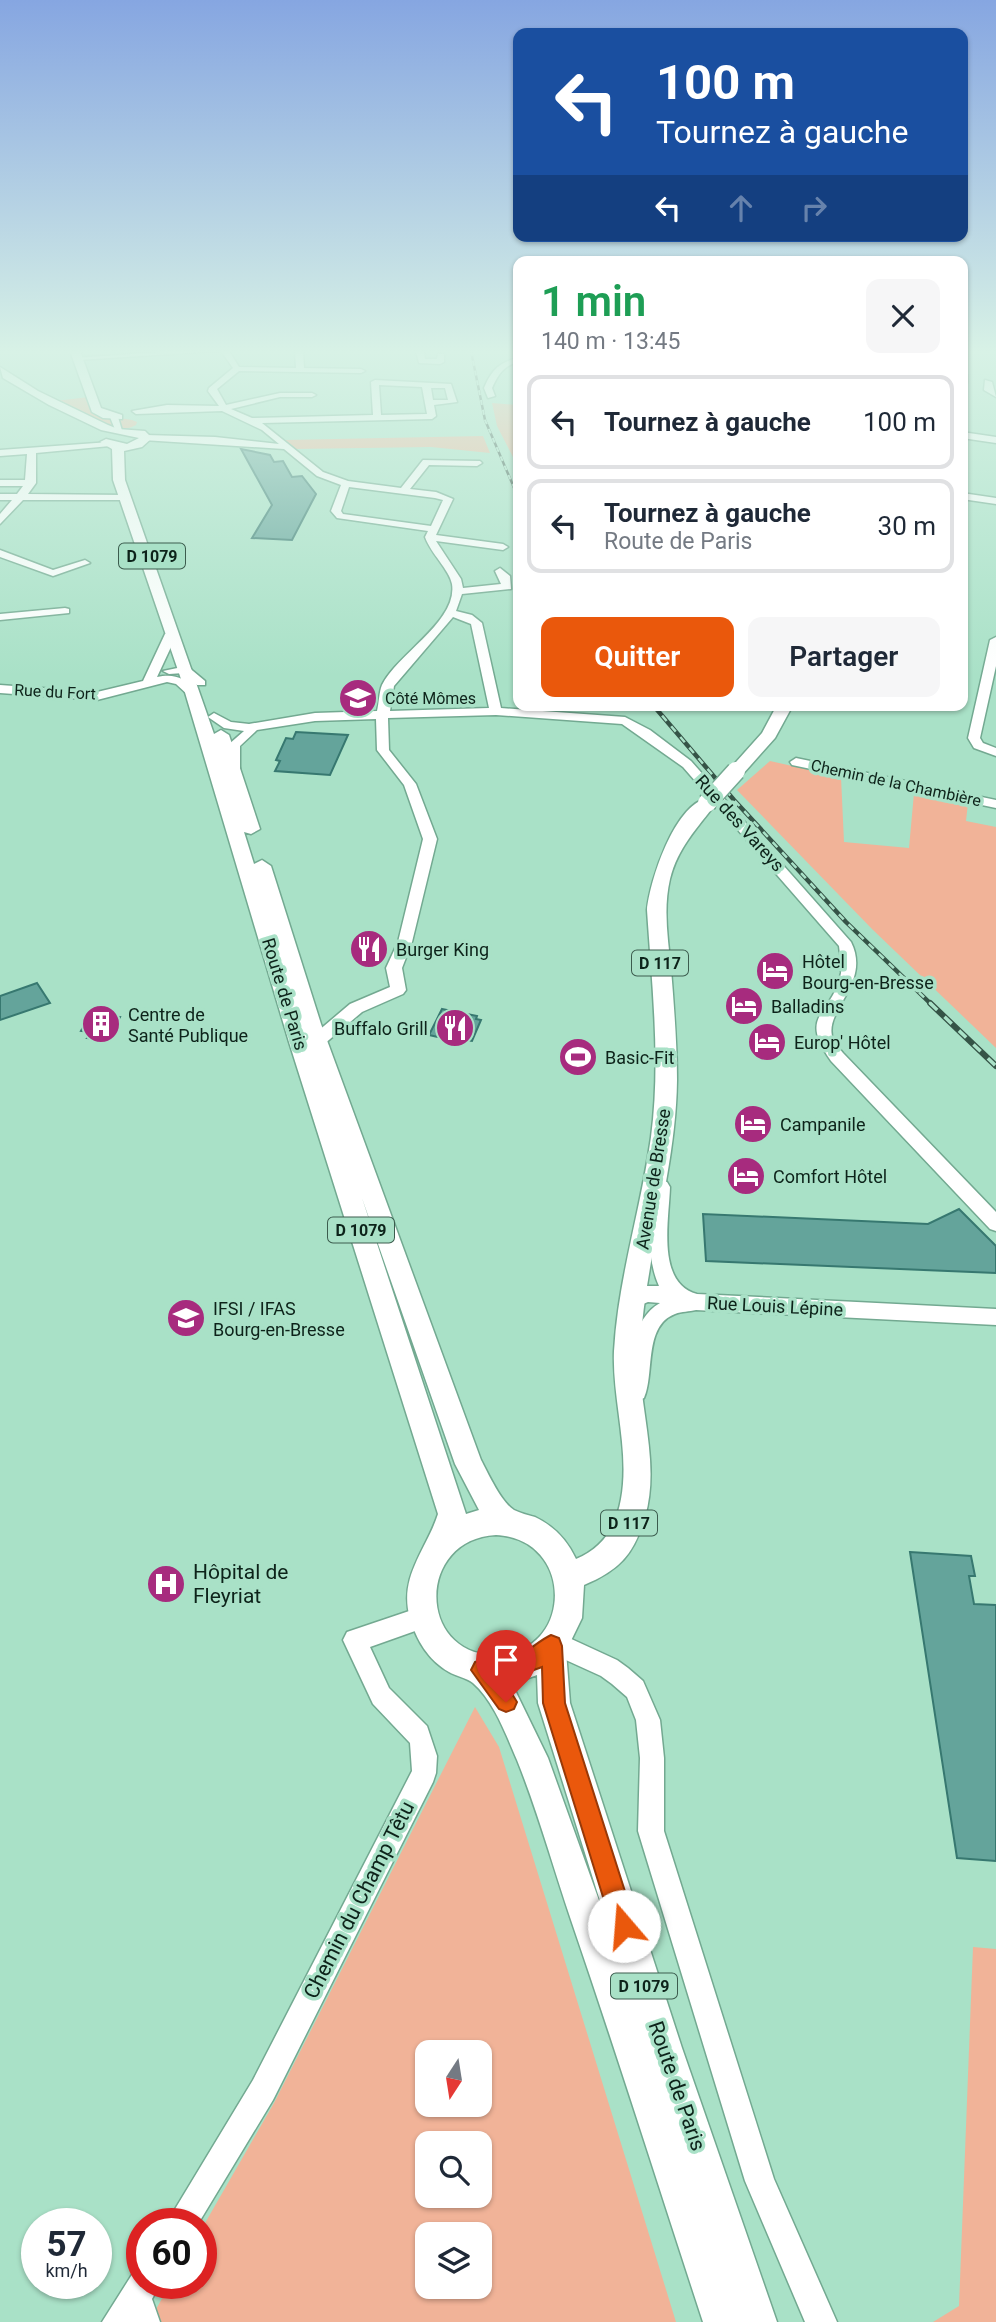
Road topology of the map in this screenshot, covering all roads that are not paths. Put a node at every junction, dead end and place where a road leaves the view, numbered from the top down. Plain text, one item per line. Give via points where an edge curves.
1 (32, 459) edge
2 (117, 459) edge
3 (129, 459) edge
4 (301, 459) edge
5 (477, 463) dead end
6 (0, 483) edge
7 (31, 483) junction
8 (346, 484) junction
9 (403, 491) junction
10 (0, 497) edge
11 (968, 497) edge
12 (22, 498) junction
13 (126, 498) junction
14 (996, 501) edge
15 (0, 521) edge
16 (432, 533) junction
17 (503, 547) dead end
18 (0, 553) edge
19 (85, 563) dead end
20 (500, 571) dead end
21 (460, 591) junction
22 (65, 611) dead end
23 (450, 613) junction
24 (0, 617) edge
25 (171, 634) junction
26 (996, 640) edge
27 (189, 663) junction
28 (156, 679) junction
29 (197, 687) junction
30 (0, 689) edge
31 (496, 710) junction
32 (782, 711) edge
33 (382, 714) junction
34 (210, 726) junction
35 (246, 729) junction
36 (996, 752) edge
37 (796, 762) dead end
38 (736, 771) joint
39 (234, 777) junction
40 (707, 803) joint
41 (996, 804) edge
42 (314, 1032) junction
43 (662, 1138) junction
44 (996, 1224) edge
45 (675, 1295) junction
46 (633, 1300) junction
47 (697, 1302) junction
48 (996, 1317) edge
49 (634, 1439) junction
50 (504, 1521) junction
51 (444, 1541) junction
52 (568, 1577) junction
53 (424, 1617) junction
54 (553, 1644) junction
55 (482, 1670) junction
56 (191, 2208) edge
57 (723, 2322) edge
58 (757, 2322) edge
59 (821, 2322) edge

1 - 7 street
2 - 13 main road, Route de Paris / D 1079
3 - 27 main road, Route de Paris / D 1079 via 126,478
4 - 8 street
5 - 9 street via 426,462
6 - 7 street
7 - 12 street
8 - 9 street
8 - 16 street via 336,511 340,516
9 - 16 street via 448,499
10 - 12 street
11 - 14 street
12 - 13 street
12 - 15 street
13 - 25 main road, Route de Paris / D 1079
16 - 17 street
16 - 21 street via 434,550
18 - 19 street via 53,573
20 - 21 street via 507,587
21 - 23 street
22 - 24 street
23 - 31 street via 476,623
23 - 33 street via 388,685
25 - 27 main road, Route de Paris / D 1079
25 - 28 street
26 - 36 street via 974,738 978,745
27 - 28 street, Rue du Fort
27 - 29 main road, Route de Paris / D 1079
28 - 29 street via 177,679
28 - 30 street, Rue du Fort via 97,696
29 - 34 main road, Route de Paris / D 1079
31 - 33 street, Rue des Vareys
31 - 44 street, Rue des Vareys via 625,721 687,764 846,945 849,971 823,1024 825,1040
32 - 38 main road, Avenue de Bresse / D 117 via 769,735
33 - 35 street, Rue des Vareys via 306,718
33 - 42 street via 383,750 416,797 429,831 429,851 394,968 398,990
34 - 35 street, Rue des Vareys
34 - 39 main road, Route de Paris / D 1079
34 - 51 main road, Route de Paris / D 1079 via 299,1042 440,1472 452,1514
35 - 39 street via 233,745
37 - 41 street, Chemin de la Chambière
38 - 40 main road, Avenue de Bresse / D 117, bridge
39 - 42 main road, Route de Paris / D 1079
40 - 43 main road, Avenue de Bresse / D 117 via 674,842 657,892 666,1054
42 - 50 main road, Route de Paris / D 1079 via 469,1464
43 - 45 street via 661,1268
43 - 46 main road, Avenue de Bresse / D 117
45 - 46 street, Rue Louis Lépine via 647,1293
45 - 47 street, Rue Louis Lépine
46 - 49 main road, Avenue de Bresse / D 117 via 626,1360
47 - 48 street, Rue Louis Lépine
47 - 49 street via 675,1305 661,1312 652,1324 640,1372
49 - 52 main road, Avenue de Bresse / D 117 via 636,1485 631,1517 620,1543 605,1562
50 - 51 main road via 482,1521
50 - 52 main road via 537,1533 556,1552
51 - 53 main road via 424,1576
52 - 54 main road via 569,1611
53 - 55 main road via 432,1636 446,1651
53 - 56 street, Chemin du Champ Têtu via 355,1640 381,1697 420,1735 426,1751 424,1773 263,2090
54 - 55 main road via 531,1662 508,1670
54 - 58 main road, Route de Paris / D 1079 via 554,1703
54 - 59 street via 620,1676 635,1689 648,1720 650,1831 760,2181
55 - 57 main road, Route de Paris / D 1079 via 506,1702 532,1758

